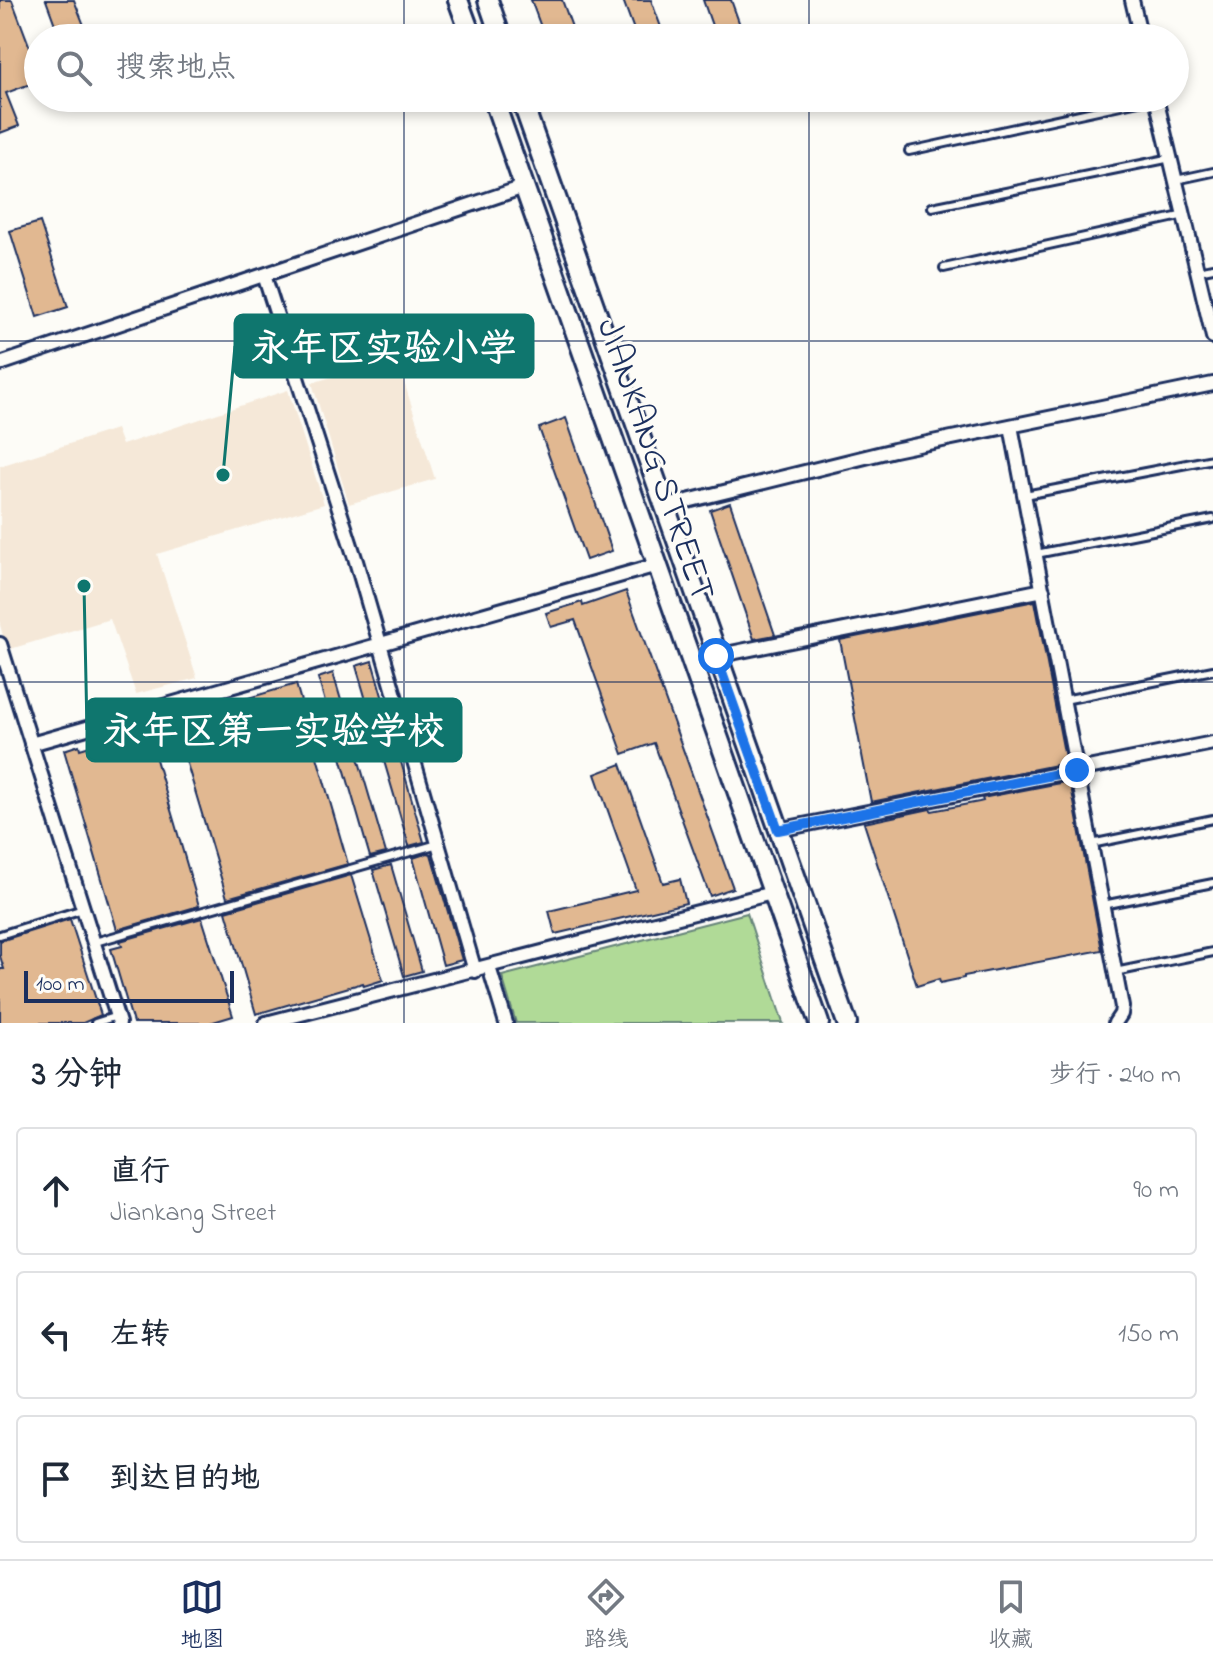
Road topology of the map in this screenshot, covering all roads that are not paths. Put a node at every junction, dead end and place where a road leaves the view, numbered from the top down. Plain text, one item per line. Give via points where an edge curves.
1 (458, 0) edge
2 (488, 0) edge
3 (1132, 0) edge
4 (467, 24) edge
5 (496, 24) edge
6 (1138, 24) edge
7 (498, 112) edge
8 (526, 112) edge
9 (1089, 112) edge
10 (1158, 112) edge
11 (909, 151) dead end
12 (1171, 158) junction
13 (1213, 172) edge
14 (1176, 180) junction
15 (524, 187) junction
16 (932, 207) dead end
17 (1185, 215) junction
18 (944, 268) dead end
19 (1213, 268) edge
20 (1198, 271) junction
21 (264, 275) junction
22 (1213, 337) edge
23 (0, 364) edge
24 (1213, 384) edge
25 (1011, 426) junction
26 (1213, 459) edge
27 (1025, 495) junction
28 (663, 507) junction
29 (1213, 519) edge
30 (1036, 554) junction
31 (657, 565) junction
32 (1043, 590) junction
33 (0, 644) edge
34 (380, 646) junction
35 (716, 656) junction
36 (1213, 670) edge
37 (1064, 700) junction
38 (1213, 743) edge
39 (31, 744) junction
40 (1077, 770) junction
41 (1213, 819) edge
42 (778, 830) junction
43 (438, 844) junction
44 (1091, 844) junction
45 (1213, 883) edge
46 (772, 893) junction
47 (1103, 905) junction
48 (83, 909) junction
49 (0, 935) edge
50 (94, 943) junction
51 (1213, 952) edge
52 (489, 967) junction
53 (475, 971) junction
54 (1115, 972) junction
55 (118, 1019) edge
56 (95, 1023) edge
57 (266, 1023) edge
58 (506, 1023) edge
59 (819, 1023) edge
60 (847, 1023) edge
61 (1115, 1023) edge

1 - 4 main road
2 - 5 main road
3 - 6 street
7 - 15 main road, JIANKANG STREET
8 - 28 main road, JIANKANG STREET
9 - 11 lane
10 - 12 street
12 - 14 street
12 - 16 lane
13 - 14 lane
14 - 17 street
15 - 21 street
15 - 31 main road, JIANKANG STREET
17 - 18 lane
17 - 20 street
19 - 20 lane
20 - 22 street
21 - 23 street
21 - 34 street
24 - 25 street
25 - 27 street
25 - 28 street
26 - 27 lane
27 - 30 street
28 - 35 main road, JIANKANG STREET
29 - 30 lane
30 - 32 street
31 - 34 street
31 - 46 main road, JIANKANG STREET
32 - 35 street
32 - 37 street
33 - 39 street
34 - 39 street
34 - 43 street
35 - 42 main road, JIANKANG STREET
36 - 37 lane
37 - 40 street
38 - 40 street
39 - 48 street
40 - 42 street
40 - 44 street
41 - 44 lane
42 - 60 main road, JIANKANG STREET
43 - 50 lane
43 - 53 street
44 - 47 street
45 - 47 lane
46 - 52 street
46 - 59 main road, JIANKANG STREET
47 - 54 street
48 - 49 lane
48 - 50 street
50 - 55 street
51 - 54 lane
52 - 53 street
52 - 58 street
53 - 57 street
54 - 61 street via 1122,1007
55 - 56 lane

